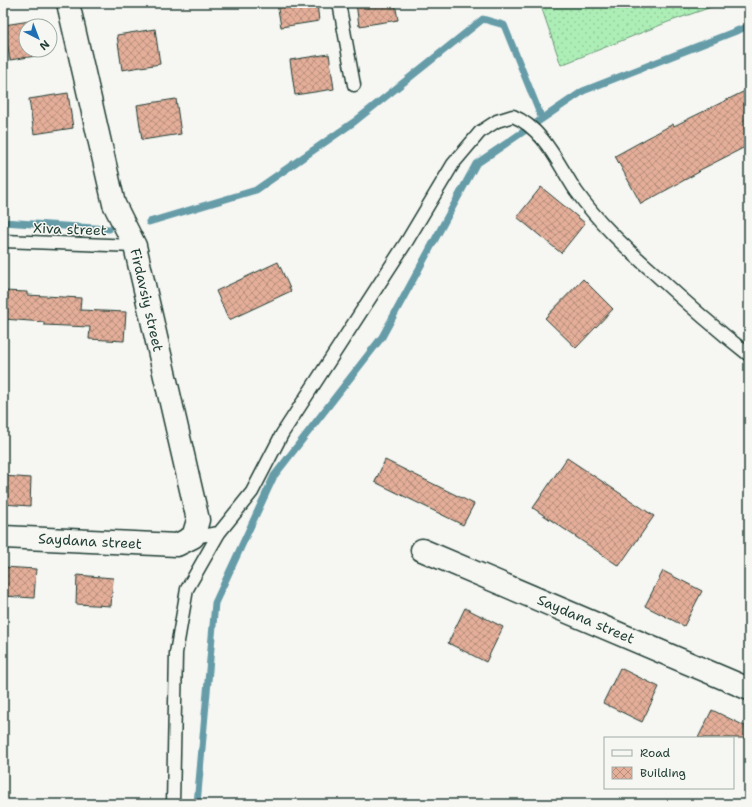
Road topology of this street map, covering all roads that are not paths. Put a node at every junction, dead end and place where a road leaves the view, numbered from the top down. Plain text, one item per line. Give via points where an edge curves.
1 (68, 3) edge
2 (339, 3) edge
3 (354, 85) dead end
4 (3, 241) edge
5 (135, 246) junction
6 (749, 355) edge
7 (219, 533) junction
8 (3, 537) edge
9 (185, 541) junction
10 (422, 550) dead end
11 (749, 689) edge
12 (173, 804) edge

1 - 5 street, Firdavsiy street via 114,204
2 - 3 lane
4 - 5 lane, Xiva street
5 - 9 street, Firdavsiy street via 198,520
6 - 7 lane via 614,236 577,192 540,135 523,120 513,116 497,121 480,132 453,164 403,247 282,434 252,492
7 - 9 lane
7 - 12 lane via 187,589 176,653
8 - 9 street, Saydana street
10 - 11 street, Saydana street

